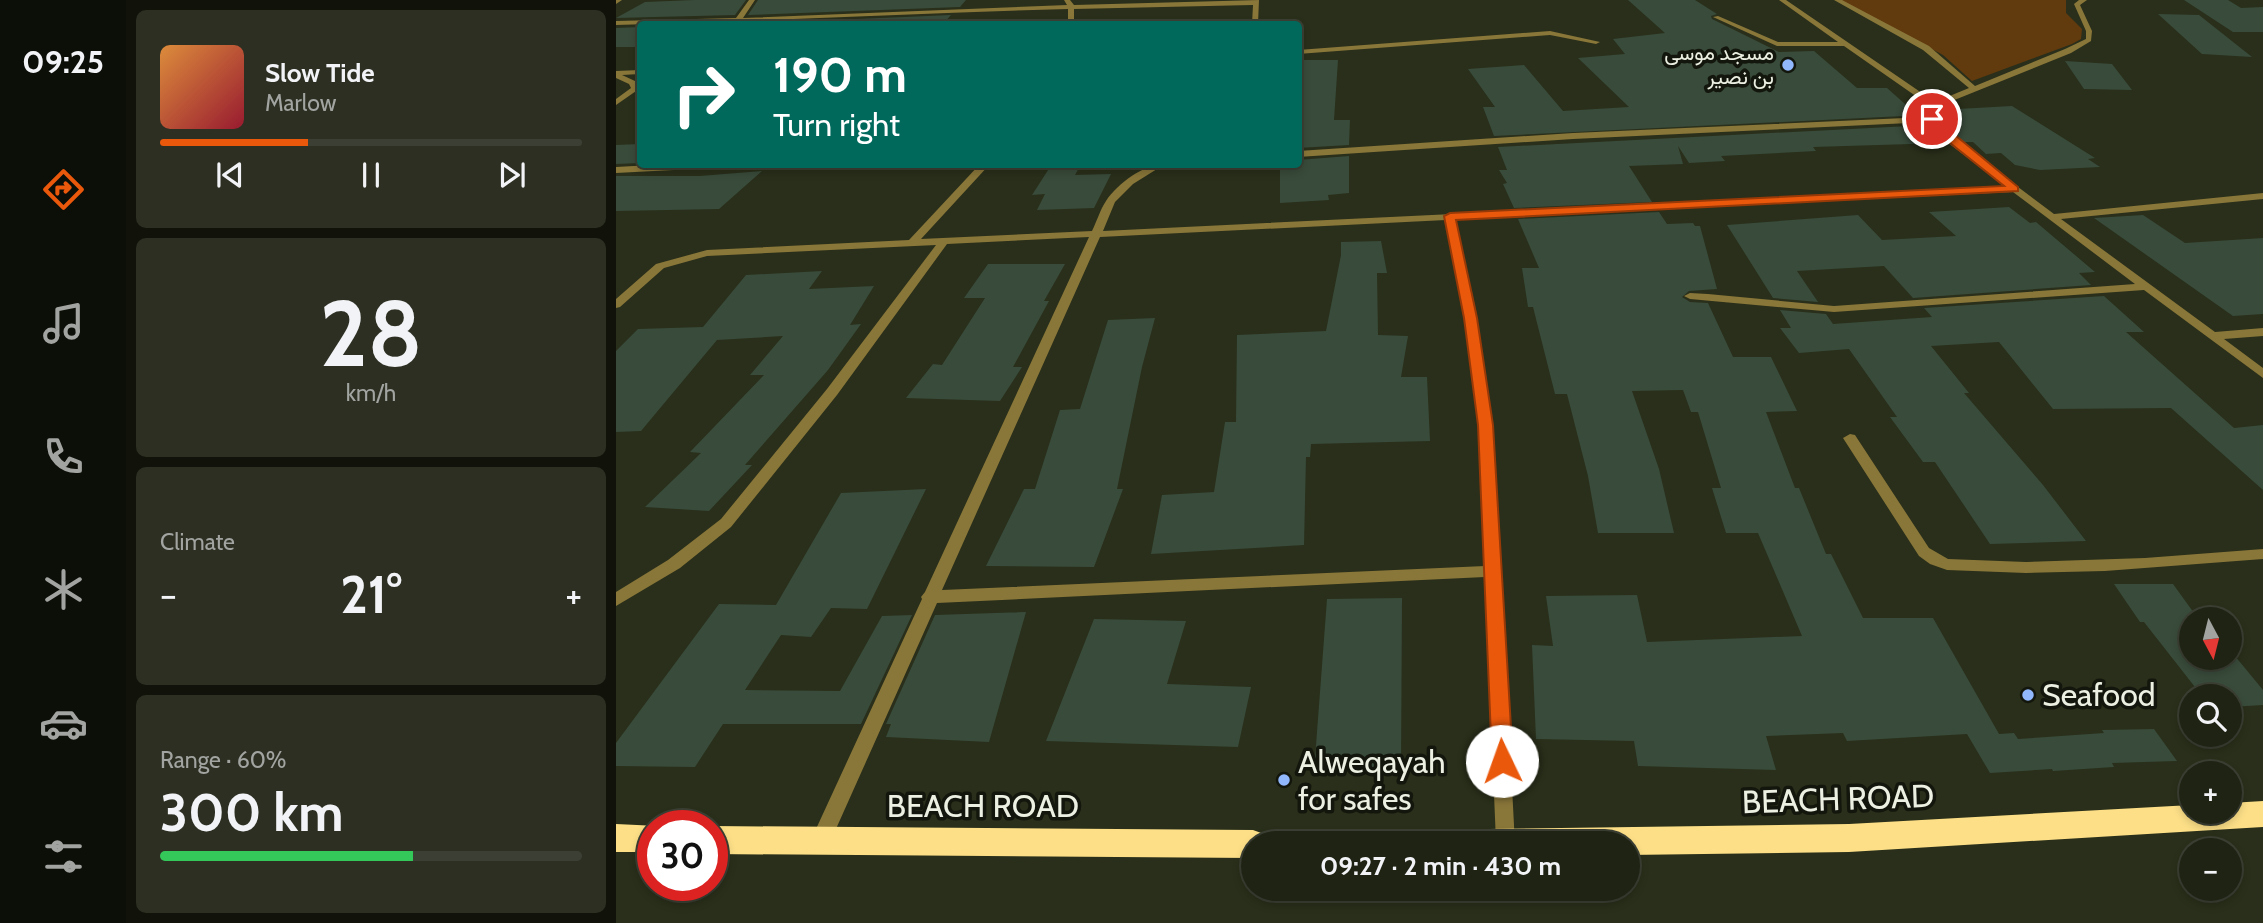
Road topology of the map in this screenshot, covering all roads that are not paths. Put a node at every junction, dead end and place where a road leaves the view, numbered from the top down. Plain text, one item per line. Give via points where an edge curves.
1 (752, 0) edge
2 (1782, 0) edge
3 (1837, 0) edge
4 (2084, 0) edge
5 (1256, 1) edge
6 (1069, 3) edge
7 (1716, 17) dead end
8 (737, 21) joint
9 (1071, 21) edge
10 (1255, 21) edge
11 (616, 23) edge
12 (637, 23) edge
13 (1597, 42) dead end
14 (1846, 44) junction
15 (1302, 51) edge
16 (637, 72) edge
17 (616, 74) edge
18 (1973, 88) junction
19 (616, 103) edge
20 (1934, 105) junction
21 (1932, 119) junction
22 (1302, 153) edge
23 (654, 168) edge
24 (982, 168) edge
25 (1155, 168) edge
26 (616, 170) edge
27 (2015, 189) junction
28 (2263, 196) edge
29 (1450, 216) junction
30 (2052, 217) junction
31 (1096, 234) junction
32 (945, 240) junction
33 (913, 242) junction
34 (2146, 287) junction
35 (1690, 296) dead end
36 (616, 304) edge
37 (2263, 332) edge
38 (2213, 336) junction
39 (2263, 374) edge
40 (1850, 438) dead end
41 (2263, 554) edge
42 (1493, 571) junction
43 (929, 597) junction
44 (616, 600) edge
45 (2263, 814) edge
46 (1505, 831) edge
47 (616, 838) edge
48 (637, 838) edge
49 (728, 840) edge
50 (1640, 840) edge
51 (820, 842) junction
52 (1241, 844) edge

1 - 8 street
2 - 14 street
3 - 18 street via 1926,48
4 - 18 street via 2077,8 2090,31 2089,40
5 - 6 street
5 - 10 street
6 - 8 street
6 - 9 street
7 - 14 street via 1777,44
11 - 12 street
13 - 15 street via 1538,33
14 - 20 street
16 - 17 street
17 - 19 street via 635,89
18 - 20 street
20 - 21 street
21 - 22 street
21 - 27 street
23 - 26 street
24 - 33 street
25 - 31 street via 1118,192
27 - 29 street
27 - 30 street
28 - 30 street
29 - 31 street
29 - 42 street via 1479,366
30 - 34 street
31 - 32 street
31 - 43 street
32 - 33 street
32 - 44 street via 832,392 726,523 674,564
33 - 36 street via 685,257 660,266
34 - 35 street via 1834,309
34 - 38 street
37 - 38 street
38 - 39 street
40 - 41 street via 1924,552 1947,564 2053,568
42 - 43 street
42 - 46 street
43 - 51 street
45 - 50 highway, BEACH ROAD via 1849,838
47 - 48 highway
49 - 51 highway, BEACH ROAD
51 - 52 highway, BEACH ROAD

